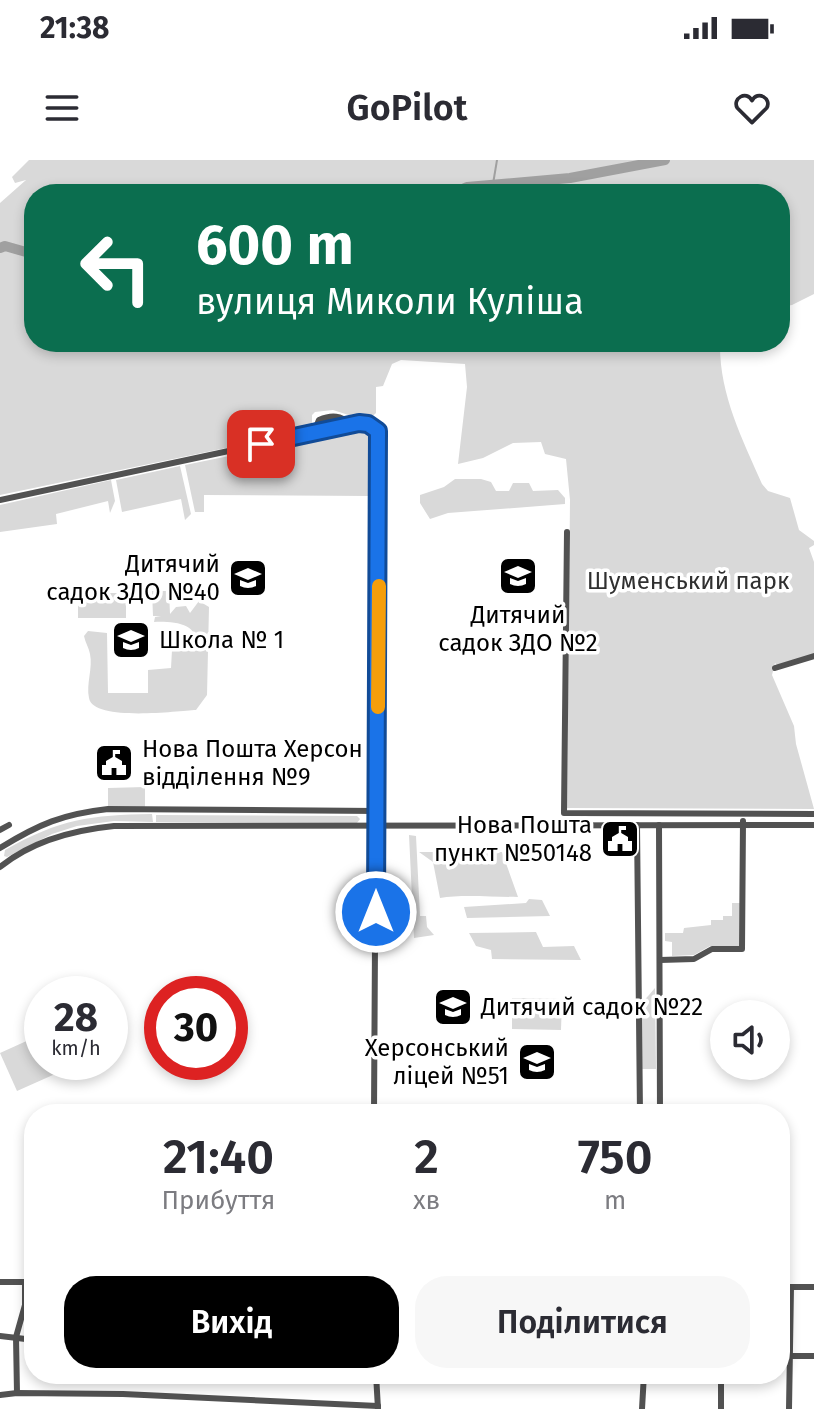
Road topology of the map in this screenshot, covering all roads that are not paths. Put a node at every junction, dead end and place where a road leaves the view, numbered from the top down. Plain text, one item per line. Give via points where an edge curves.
1 (352, 424) junction
2 (314, 432) junction
3 (0, 500) edge
4 (567, 532) dead end
5 (814, 656) edge
6 (775, 668) dead end
7 (377, 811) junction
8 (743, 813) junction
9 (814, 814) edge
10 (9, 825) dead end
11 (637, 825) junction
12 (659, 825) junction
13 (743, 825) junction
14 (814, 825) edge
15 (377, 826) junction
16 (0, 830) edge
17 (0, 850) edge
18 (2, 865) edge
19 (660, 960) junction
20 (374, 1104) edge
21 (640, 1104) edge
22 (660, 1104) edge
23 (0, 1282) edge
24 (24, 1282) edge
25 (791, 1287) joint
26 (814, 1287) edge
27 (24, 1309) edge
28 (0, 1336) edge
29 (16, 1337) junction
30 (24, 1338) edge
31 (790, 1354) joint
32 (814, 1356) edge
33 (377, 1384) edge
34 (643, 1384) edge
35 (721, 1384) edge
36 (789, 1384) edge
37 (17, 1393) junction
38 (0, 1395) edge
39 (378, 1407) edge
40 (642, 1409) edge
41 (721, 1409) edge
42 (789, 1409) edge

1 - 2 street
1 - 2 street via 329,416 319,420
1 - 7 street via 365,423 378,431
2 - 3 street
4 - 8 street via 564,813
5 - 6 street
7 - 15 street
7 - 17 street via 108,809 42,824
8 - 9 street
8 - 13 street
10 - 16 street
11 - 12 street
11 - 15 street
11 - 21 street
12 - 13 street
12 - 19 street
13 - 14 street
13 - 19 street via 742,949
15 - 18 street via 101,827 68,833
15 - 20 street
17 - 18 street
19 - 22 street
23 - 24 street
25 - 26 street
25 - 31 street
27 - 29 street
28 - 29 street
29 - 30 street
29 - 37 street
31 - 32 street
33 - 39 street
34 - 40 street
35 - 41 street
36 - 42 street
37 - 38 street
37 - 39 street

